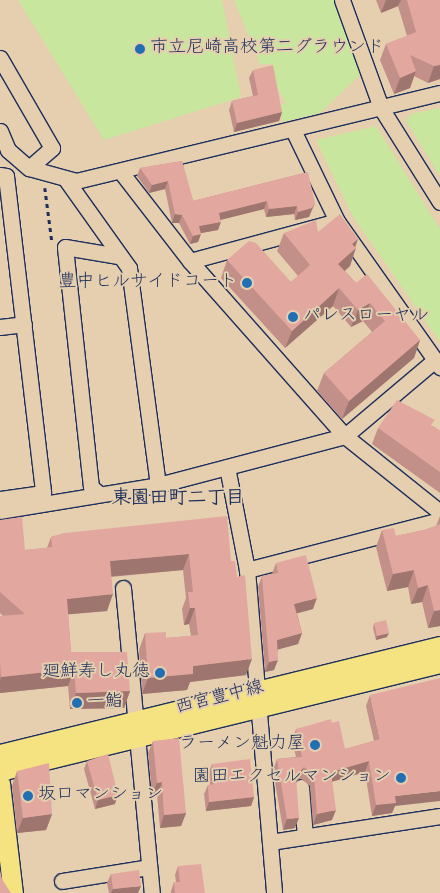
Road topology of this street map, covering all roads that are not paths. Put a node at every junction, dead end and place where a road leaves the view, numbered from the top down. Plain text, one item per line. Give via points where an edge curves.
1 (342, 0) edge
2 (0, 58) edge
3 (440, 93) edge
4 (381, 108) junction
5 (0, 130) edge
6 (293, 130) junction
7 (4, 150) edge
8 (29, 168) junction
9 (121, 172) junction
10 (0, 175) edge
11 (67, 181) junction
12 (440, 202) edge
13 (337, 221) junction
14 (118, 256) junction
15 (190, 262) junction
16 (24, 324) junction
17 (0, 327) edge
18 (438, 363) edge
19 (344, 436) junction
20 (227, 467) junction
21 (158, 485) junction
22 (98, 493) junction
23 (0, 499) edge
24 (44, 499) junction
25 (0, 511) edge
26 (440, 512) edge
27 (440, 520) edge
28 (246, 570) junction
29 (124, 588) dead end
30 (440, 646) edge
31 (440, 663) edge
32 (258, 699) junction
33 (137, 729) junction
34 (0, 754) edge
35 (0, 771) edge
36 (0, 783) edge
37 (301, 787) dead end
38 (440, 816) edge
39 (305, 837) junction
40 (270, 842) junction
41 (149, 867) junction
42 (62, 881) dead end
43 (13, 893) edge
44 (152, 893) edge
45 (274, 893) edge

1 - 4 street
2 - 8 street via 52,148
3 - 4 street
4 - 6 street
4 - 12 street
5 - 7 street
6 - 9 street
6 - 13 street
7 - 8 street
8 - 11 street
9 - 11 street
9 - 15 street
10 - 16 street via 6,176
11 - 14 street
13 - 15 street
13 - 18 street
14 - 21 street via 129,268
14 - 22 street via 65,247 91,487
15 - 19 street
16 - 17 street
16 - 24 street
18 - 19 street
19 - 20 street
19 - 26 street
20 - 21 street
20 - 28 street
21 - 22 street
22 - 24 street via 93,499
23 - 24 street
24 - 25 street
27 - 28 street
28 - 32 street
29 - 33 street
30 - 32 main road, 西宮豊中線
31 - 32 main road, 西宮豊中線
32 - 33 main road, 西宮豊中線
32 - 40 street
33 - 34 main road, 西宮豊中線
33 - 35 main road, 西宮豊中線
33 - 41 street
36 - 43 main road
37 - 39 street
38 - 39 street
39 - 40 street
40 - 45 street
41 - 42 street
41 - 44 street

